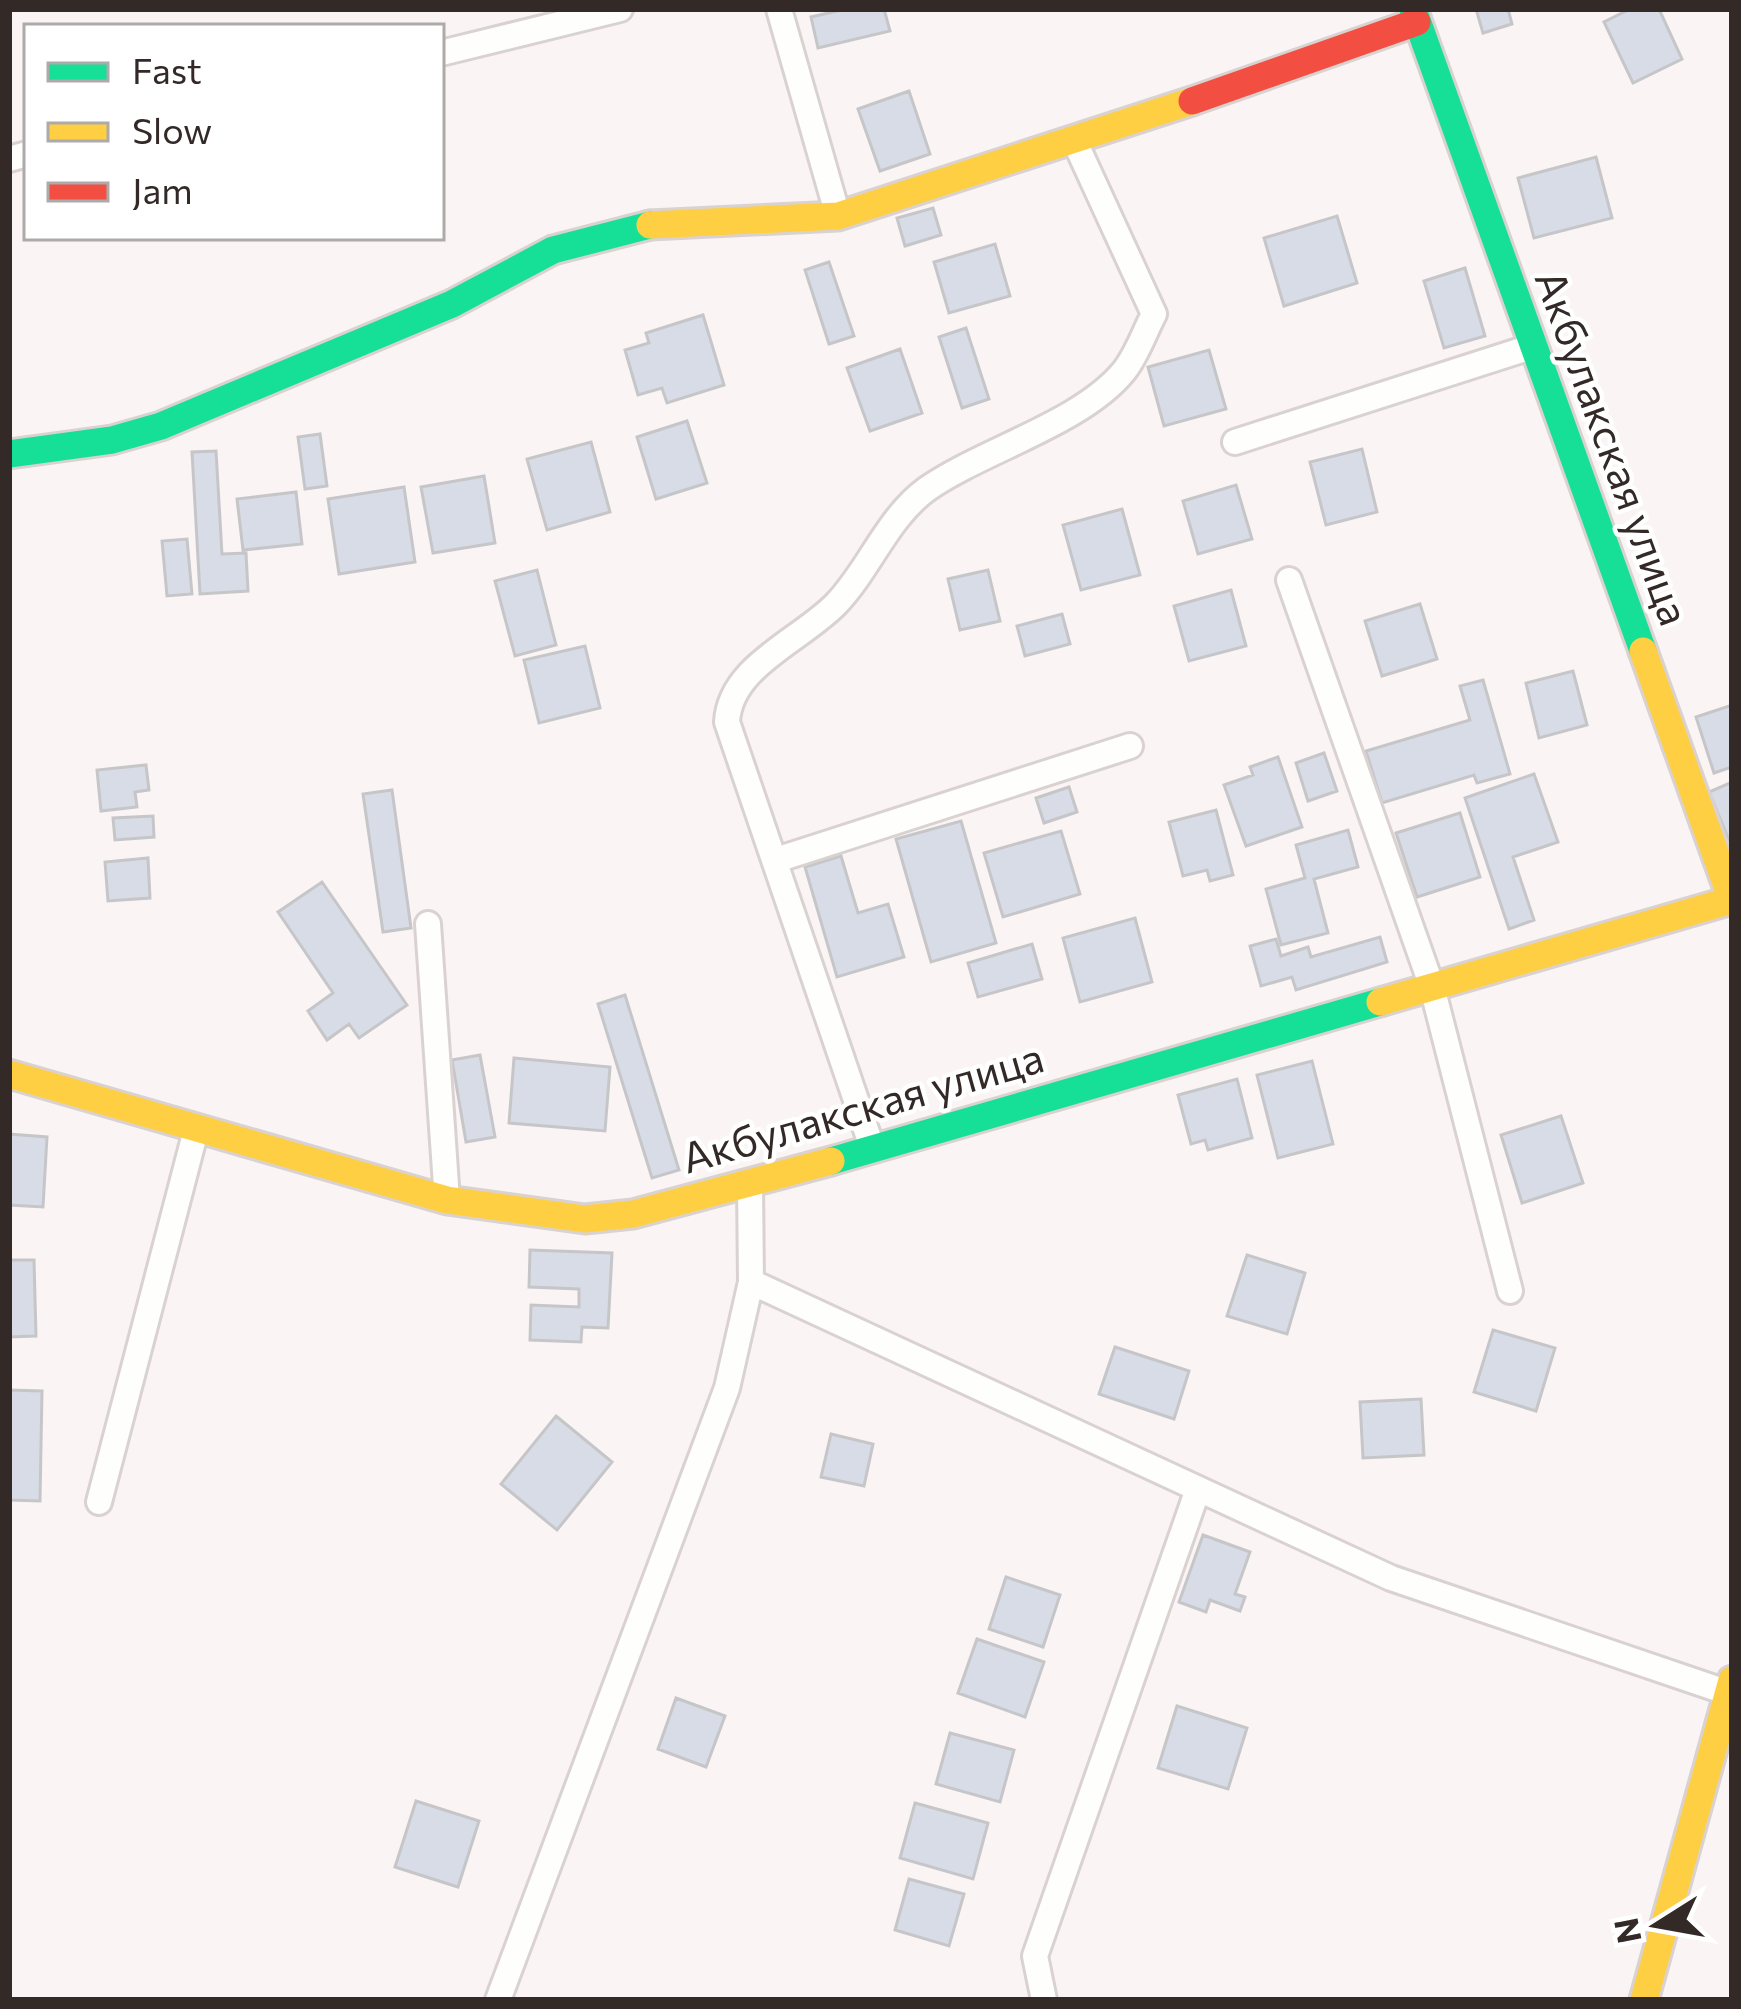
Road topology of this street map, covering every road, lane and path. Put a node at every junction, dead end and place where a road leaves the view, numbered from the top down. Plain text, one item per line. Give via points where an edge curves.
1 (620, 9) edge
2 (779, 9) edge
3 (1415, 15) edge
4 (444, 52) edge
5 (1075, 142) junction
6 (838, 216) junction
7 (1534, 346) junction
8 (1235, 442) dead end
9 (9, 454) edge
10 (1289, 580) dead end
11 (1130, 746) dead end
12 (776, 860) junction
13 (428, 924) dead end
14 (1432, 987) junction
15 (9, 1074) edge
16 (196, 1130) junction
17 (873, 1150) junction
18 (750, 1183) junction
19 (447, 1200) junction
20 (752, 1282) junction
21 (1510, 1291) dead end
22 (1198, 1489) junction
23 (99, 1502) dead end
24 (1730, 1689) edge
25 (498, 2000) edge
26 (1044, 2000) edge
27 (1644, 2000) edge

1 - 4 street
2 - 6 street
3 - 5 street
3 - 7 street, Акбулакская улица
5 - 6 street
5 - 12 street via 1154,314 1126,369 1102,394 924,491 837,603 740,683 727,722
6 - 9 street via 658,223 553,250 452,304 180,421 128,438
7 - 8 street
7 - 14 street, Акбулакская улица via 1732,900
10 - 14 street
11 - 12 street
12 - 17 street
13 - 19 street
14 - 17 street, Акбулакская улица
14 - 21 street
15 - 16 street, Акбулакская улица
16 - 19 street, Акбулакская улица
16 - 23 street
17 - 18 street, Акбулакская улица
18 - 19 street, Акбулакская улица via 585,1219
18 - 20 street
20 - 22 street
20 - 25 street via 727,1388
22 - 24 street via 1391,1578
22 - 26 street via 1035,1956
24 - 27 street

